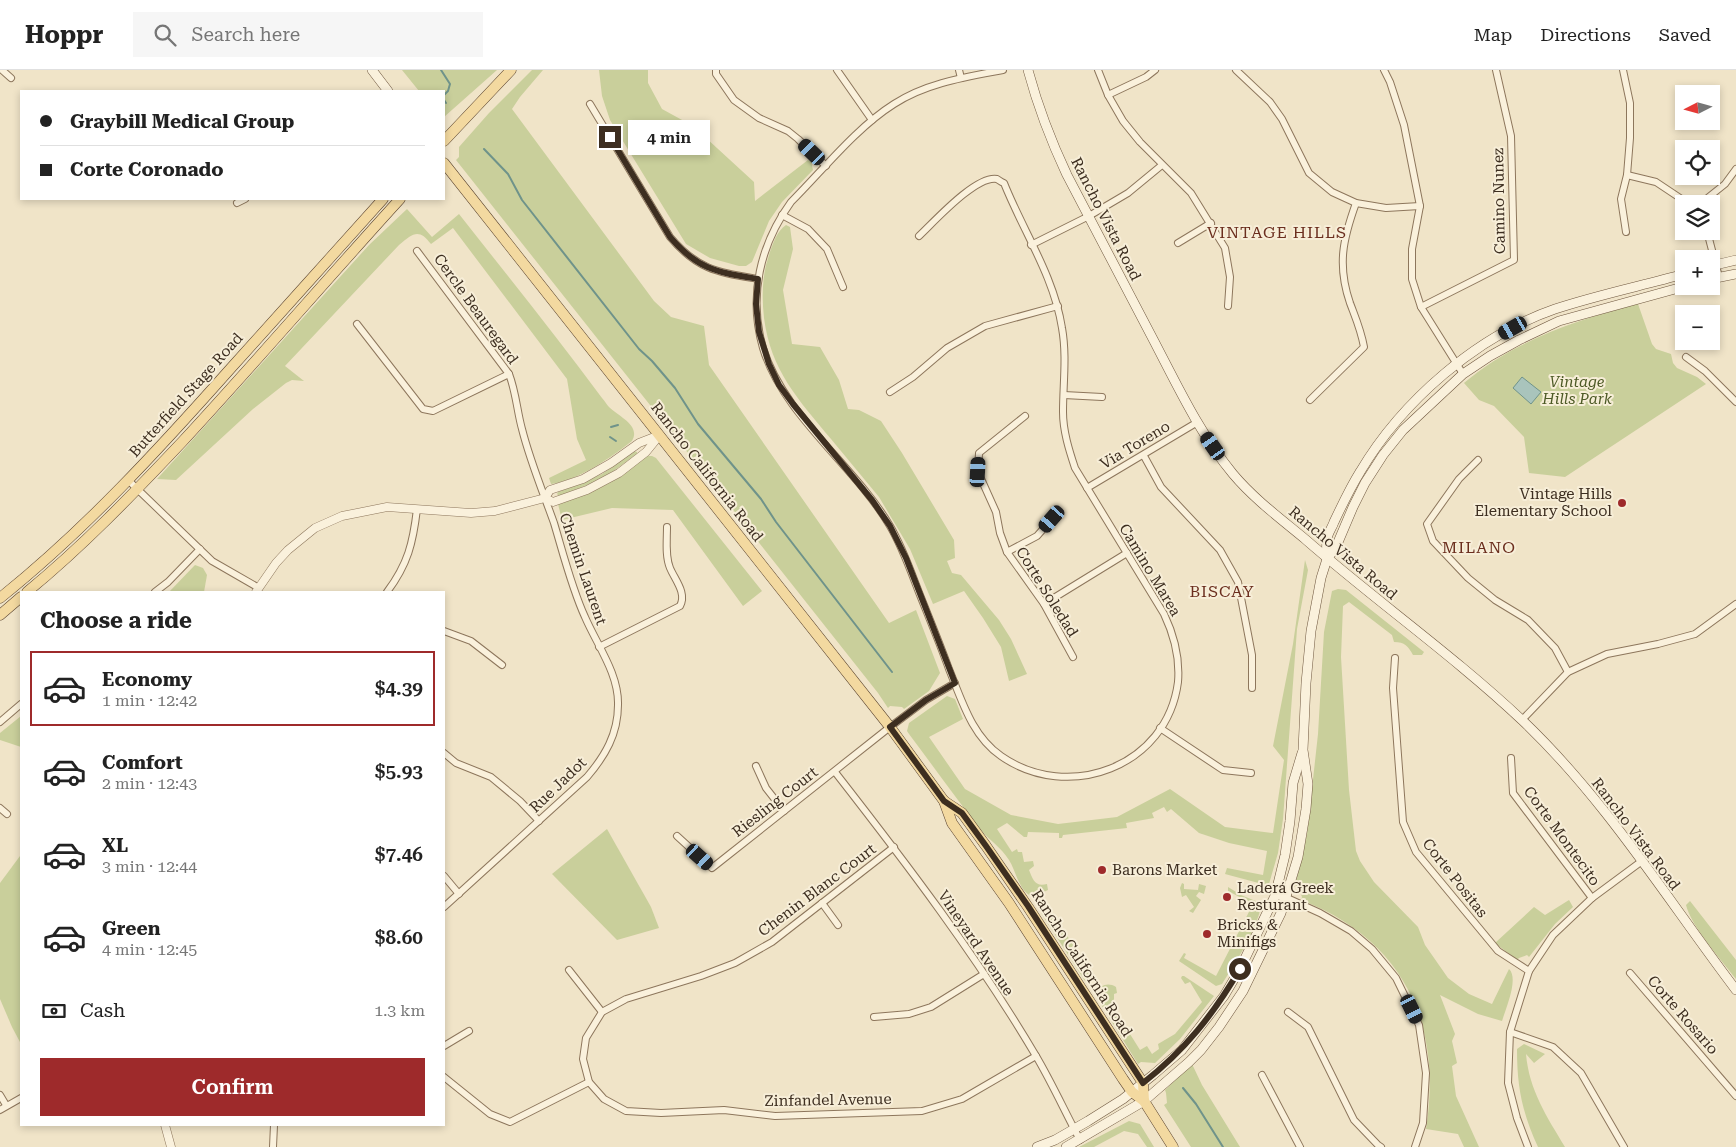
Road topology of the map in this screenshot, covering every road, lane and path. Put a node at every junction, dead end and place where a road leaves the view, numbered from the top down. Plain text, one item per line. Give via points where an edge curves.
1 (2, 70) edge
2 (372, 70) edge
3 (511, 70) edge
4 (716, 70) edge
5 (837, 70) edge
6 (959, 70) edge
7 (1003, 70) edge
8 (1028, 70) edge
9 (1098, 70) edge
10 (1155, 70) edge
11 (1236, 70) edge
12 (1384, 70) edge
13 (1496, 70) edge
14 (1623, 70) edge
15 (11, 78) dead end
16 (961, 78) junction
17 (387, 90) edge
18 (1108, 95) junction
19 (590, 104) dead end
20 (872, 120) junction
21 (445, 140) edge
22 (445, 164) edge
23 (1162, 165) junction
24 (826, 166) junction
25 (1736, 169) edge
26 (1627, 175) junction
27 (1676, 195) edge
28 (1711, 195) edge
29 (243, 200) edge
30 (381, 200) edge
31 (399, 200) edge
32 (237, 203) dead end
33 (1356, 203) junction
34 (1420, 206) junction
35 (782, 214) junction
36 (1089, 216) junction
37 (1211, 223) junction
38 (1626, 232) dead end
39 (919, 236) dead end
40 (1178, 244) dead end
41 (1032, 245) junction
42 (417, 251) dead end
43 (1736, 260) edge
44 (1720, 264) edge
45 (1736, 274) edge
46 (1675, 277) edge
47 (1720, 277) edge
48 (758, 279) junction
49 (843, 287) dead end
50 (1675, 289) edge
51 (1058, 306) junction
52 (1228, 306) dead end
53 (1421, 307) junction
54 (357, 324) dead end
55 (1686, 357) dead end
56 (1456, 364) junction
57 (509, 374) junction
58 (1463, 374) junction
59 (890, 392) dead end
60 (1064, 395) junction
61 (1102, 397) dead end
62 (1310, 400) dead end
63 (1736, 402) edge
64 (1025, 416) dead end
65 (1196, 423) junction
66 (658, 436) junction
67 (1144, 456) junction
68 (1478, 460) dead end
69 (128, 480) junction
70 (1087, 488) junction
71 (138, 489) junction
72 (545, 498) junction
73 (417, 508) junction
74 (1052, 519) dead end
75 (667, 527) dead end
76 (200, 549) junction
77 (1007, 552) junction
78 (1127, 553) junction
79 (1327, 559) junction
80 (257, 590) edge
81 (28, 591) edge
82 (156, 591) edge
83 (388, 591) edge
84 (0, 598) edge
85 (20, 598) edge
86 (1044, 604) junction
87 (1736, 604) edge
88 (0, 615) edge
89 (445, 631) edge
90 (600, 648) junction
91 (1073, 657) dead end
92 (1395, 658) dead end
93 (502, 665) dead end
94 (1568, 672) junction
95 (955, 683) junction
96 (1252, 688) dead end
97 (20, 705) edge
98 (1522, 720) junction
99 (0, 722) edge
100 (890, 727) junction
101 (1160, 728) junction
102 (1303, 750) junction
103 (445, 754) edge
104 (1511, 758) dead end
105 (756, 766) dead end
106 (835, 772) junction
107 (1251, 773) dead end
108 (944, 801) junction
109 (0, 808) edge
110 (784, 811) junction
111 (7, 814) dead end
112 (538, 821) junction
113 (677, 836) dead end
114 (894, 847) junction
115 (975, 855) junction
116 (1642, 861) junction
117 (445, 877) edge
118 (459, 894) junction
119 (1275, 896) junction
120 (1287, 898) junction
121 (1592, 898) junction
122 (822, 903) junction
123 (445, 906) edge
124 (1028, 906) junction
125 (838, 925) dead end
126 (569, 970) dead end
127 (1529, 970) junction
128 (1630, 973) dead end
129 (984, 974) junction
130 (1736, 990) edge
131 (602, 1012) junction
132 (1288, 1012) dead end
133 (874, 1017) dead end
134 (469, 1031) dead end
135 (1510, 1032) junction
136 (445, 1045) edge
137 (1036, 1056) junction
138 (1262, 1075) dead end
139 (445, 1078) edge
140 (589, 1082) junction
141 (1143, 1083) junction
142 (1132, 1092) junction
143 (0, 1095) edge
144 (1736, 1096) edge
145 (20, 1099) edge
146 (1144, 1101) junction
147 (3, 1108) edge
148 (165, 1126) edge
149 (274, 1126) edge
150 (1075, 1129) junction
151 (1080, 1140) junction
152 (171, 1147) edge
153 (273, 1147) edge
154 (1037, 1147) edge
155 (1066, 1147) edge
156 (1173, 1147) edge
157 (1300, 1147) edge
158 (1381, 1147) edge
159 (1415, 1147) edge
160 (1528, 1147) edge
161 (1624, 1147) edge

1 - 15 street
2 - 17 main road
3 - 21 main road
4 - 24 street via 734,100 798,139
5 - 20 street
6 - 16 street
7 - 16 street, Camino Marea
8 - 36 main road, Rancho Vista Road via 1049,136
9 - 18 street
10 - 18 street
11 - 33 street via 1270,102 1309,173 1332,192
12 - 34 street via 1404,125
13 - 53 street, Camino Nunez via 1511,136 1514,260
14 - 26 street via 1630,103
16 - 20 street, Camino Marea via 913,94 894,103
18 - 23 street via 1122,121
19 - 48 street via 682,252 707,268
20 - 24 street, Camino Marea
22 - 66 main road, Rancho California Road
23 - 36 street via 1128,193
23 - 37 street via 1191,193
24 - 35 street, Camino Marea
25 - 28 street
26 - 27 street via 1656,182
26 - 38 street via 1621,199
29 - 32 street
30 - 69 main road, Butterfield Stage Road
31 - 71 main road, Butterfield Stage Road
33 - 34 street via 1386,208
33 - 62 street via 1345,235 1342,267 1364,347
34 - 53 street via 1412,249 1412,279
35 - 48 street, Camino Marea via 770,237
35 - 49 street via 808,229 827,249
36 - 41 street
36 - 65 main road, Rancho Vista Road
37 - 40 street
37 - 52 street via 1225,248 1230,277
39 - 41 street, Camino Marea via 966,192 978,184 996,179 1004,183
41 - 51 street, Camino Marea
42 - 57 street, Cercle Beauregard
43 - 44 main road
45 - 47 main road
46 - 56 main road via 1555,310 1513,328
48 - 95 street, Camino Marea via 756,304 763,348 779,385 890,526 906,558
50 - 58 main road via 1559,321 1490,356
51 - 59 street via 985,326 946,348
51 - 60 street, Camino Marea via 1065,354
53 - 56 street
54 - 57 street via 423,410 433,411
55 - 63 street via 1705,370
56 - 58 street
56 - 79 main road via 1422,394 1367,460 1326,539
57 - 72 street, Cercle Beauregard via 522,430
58 - 79 main road via 1403,430 1383,455
60 - 61 street
60 - 70 street, Camino Marea via 1063,413 1069,450
64 - 77 street, Corte Soledad via 979,453 978,472 996,512
65 - 67 street, Via Toreno
65 - 79 main road, Rancho Vista Road via 1244,486
66 - 72 street via 639,443 583,479 550,490
66 - 72 street via 646,452 602,483 554,502
66 - 100 main road, Rancho California Road
67 - 70 street, Via Toreno
67 - 96 street via 1161,487 1220,550 1238,582 1252,656
68 - 94 street via 1459,479 1427,524 1433,541 1468,578 1495,600 1528,620 1554,648
69 - 71 street
69 - 84 main road, Butterfield Stage Road via 77,531
70 - 78 street, Camino Marea
71 - 76 street
71 - 81 main road, Butterfield Stage Road via 99,529
72 - 73 street via 487,512
72 - 90 street, Chemin Laurent via 584,616
73 - 80 street via 378,508 342,516 316,528 282,557
73 - 83 street via 408,557
74 - 77 street via 1038,536
75 - 90 street via 669,566 682,594 680,606
76 - 80 street via 212,561
76 - 82 street
77 - 86 street, Corte Soledad
78 - 86 street
78 - 101 street, Camino Marea via 1164,614 1178,661 1178,682 1173,701
79 - 98 main road, Rancho Vista Road
79 - 102 main road via 1311,631
85 - 88 main road
86 - 91 street, Corte Soledad
87 - 94 street via 1695,634 1607,654
89 - 93 street via 471,641
90 - 112 street, Rue Jadot via 615,681 619,704 611,742 587,777
92 - 127 street, Corte Positas via 1393,688 1403,822 1416,852 1498,951
94 - 98 street
95 - 100 street, Riesling Court
95 - 101 street, Camino Marea via 969,718 986,743 1011,763 1042,775 1077,777 1110,769 1144,747
97 - 99 street
98 - 116 main road, Rancho Vista Road via 1567,765
100 - 106 street, Riesling Court
100 - 108 main road, Rancho California Road
101 - 107 street via 1223,770
102 - 119 main road via 1293,783 1285,855
102 - 120 main road via 1308,784 1306,809
103 - 112 street via 456,763 491,777
104 - 121 street, Corte Montecito via 1513,793
105 - 110 street via 766,788
106 - 110 street, Riesling Court
106 - 114 street, Vineyard Avenue
108 - 115 main road, Rancho California Road via 952,823
108 - 124 main road, Rancho California Road via 962,813
109 - 111 street
110 - 113 street, Riesling Court via 712,868
112 - 118 street, Rue Jadot
114 - 122 street, Chenin Blanc Court
114 - 129 street, Vineyard Avenue
115 - 124 main road via 987,863 1017,904
115 - 142 main road, Rancho California Road
116 - 121 street
116 - 130 main road, Rancho Vista Road
117 - 118 street
118 - 123 street, Rue Jadot
119 - 120 street
119 - 141 main road via 1224,996 1182,1050
120 - 146 main road via 1233,1008 1195,1056
120 - 159 street via 1351,931 1372,949 1396,978 1419,1025 1426,1073 1423,1122
121 - 127 street via 1553,935
122 - 125 street
122 - 131 street, Chenin Blanc Court via 772,942 735,963 626,999
124 - 141 main road, Rancho California Road
126 - 131 street
127 - 135 street
128 - 144 street, Corte Rosario
129 - 133 street via 930,1007 909,1014
129 - 137 street, Vineyard Avenue
131 - 140 street, Chenin Blanc Court via 586,1038 583,1059
132 - 158 street via 1308,1027 1354,1120
134 - 136 street
135 - 160 street via 1508,1083 1516,1118
135 - 161 street via 1553,1048 1581,1073
137 - 140 street, Zinfandel Avenue via 962,1099 922,1110 775,1116 724,1110 626,1111 604,1099
137 - 150 street, Vineyard Avenue
138 - 157 street
139 - 140 street via 490,1114 510,1122
141 - 142 main road
141 - 146 main road, Rancho California Road
142 - 146 main road, Rancho California Road
142 - 150 main road
143 - 147 street
145 - 147 street
146 - 151 main road
146 - 156 main road, Rancho California Road
148 - 152 street
149 - 153 street
150 - 151 street, Vineyard Avenue
150 - 154 main road
151 - 155 main road

